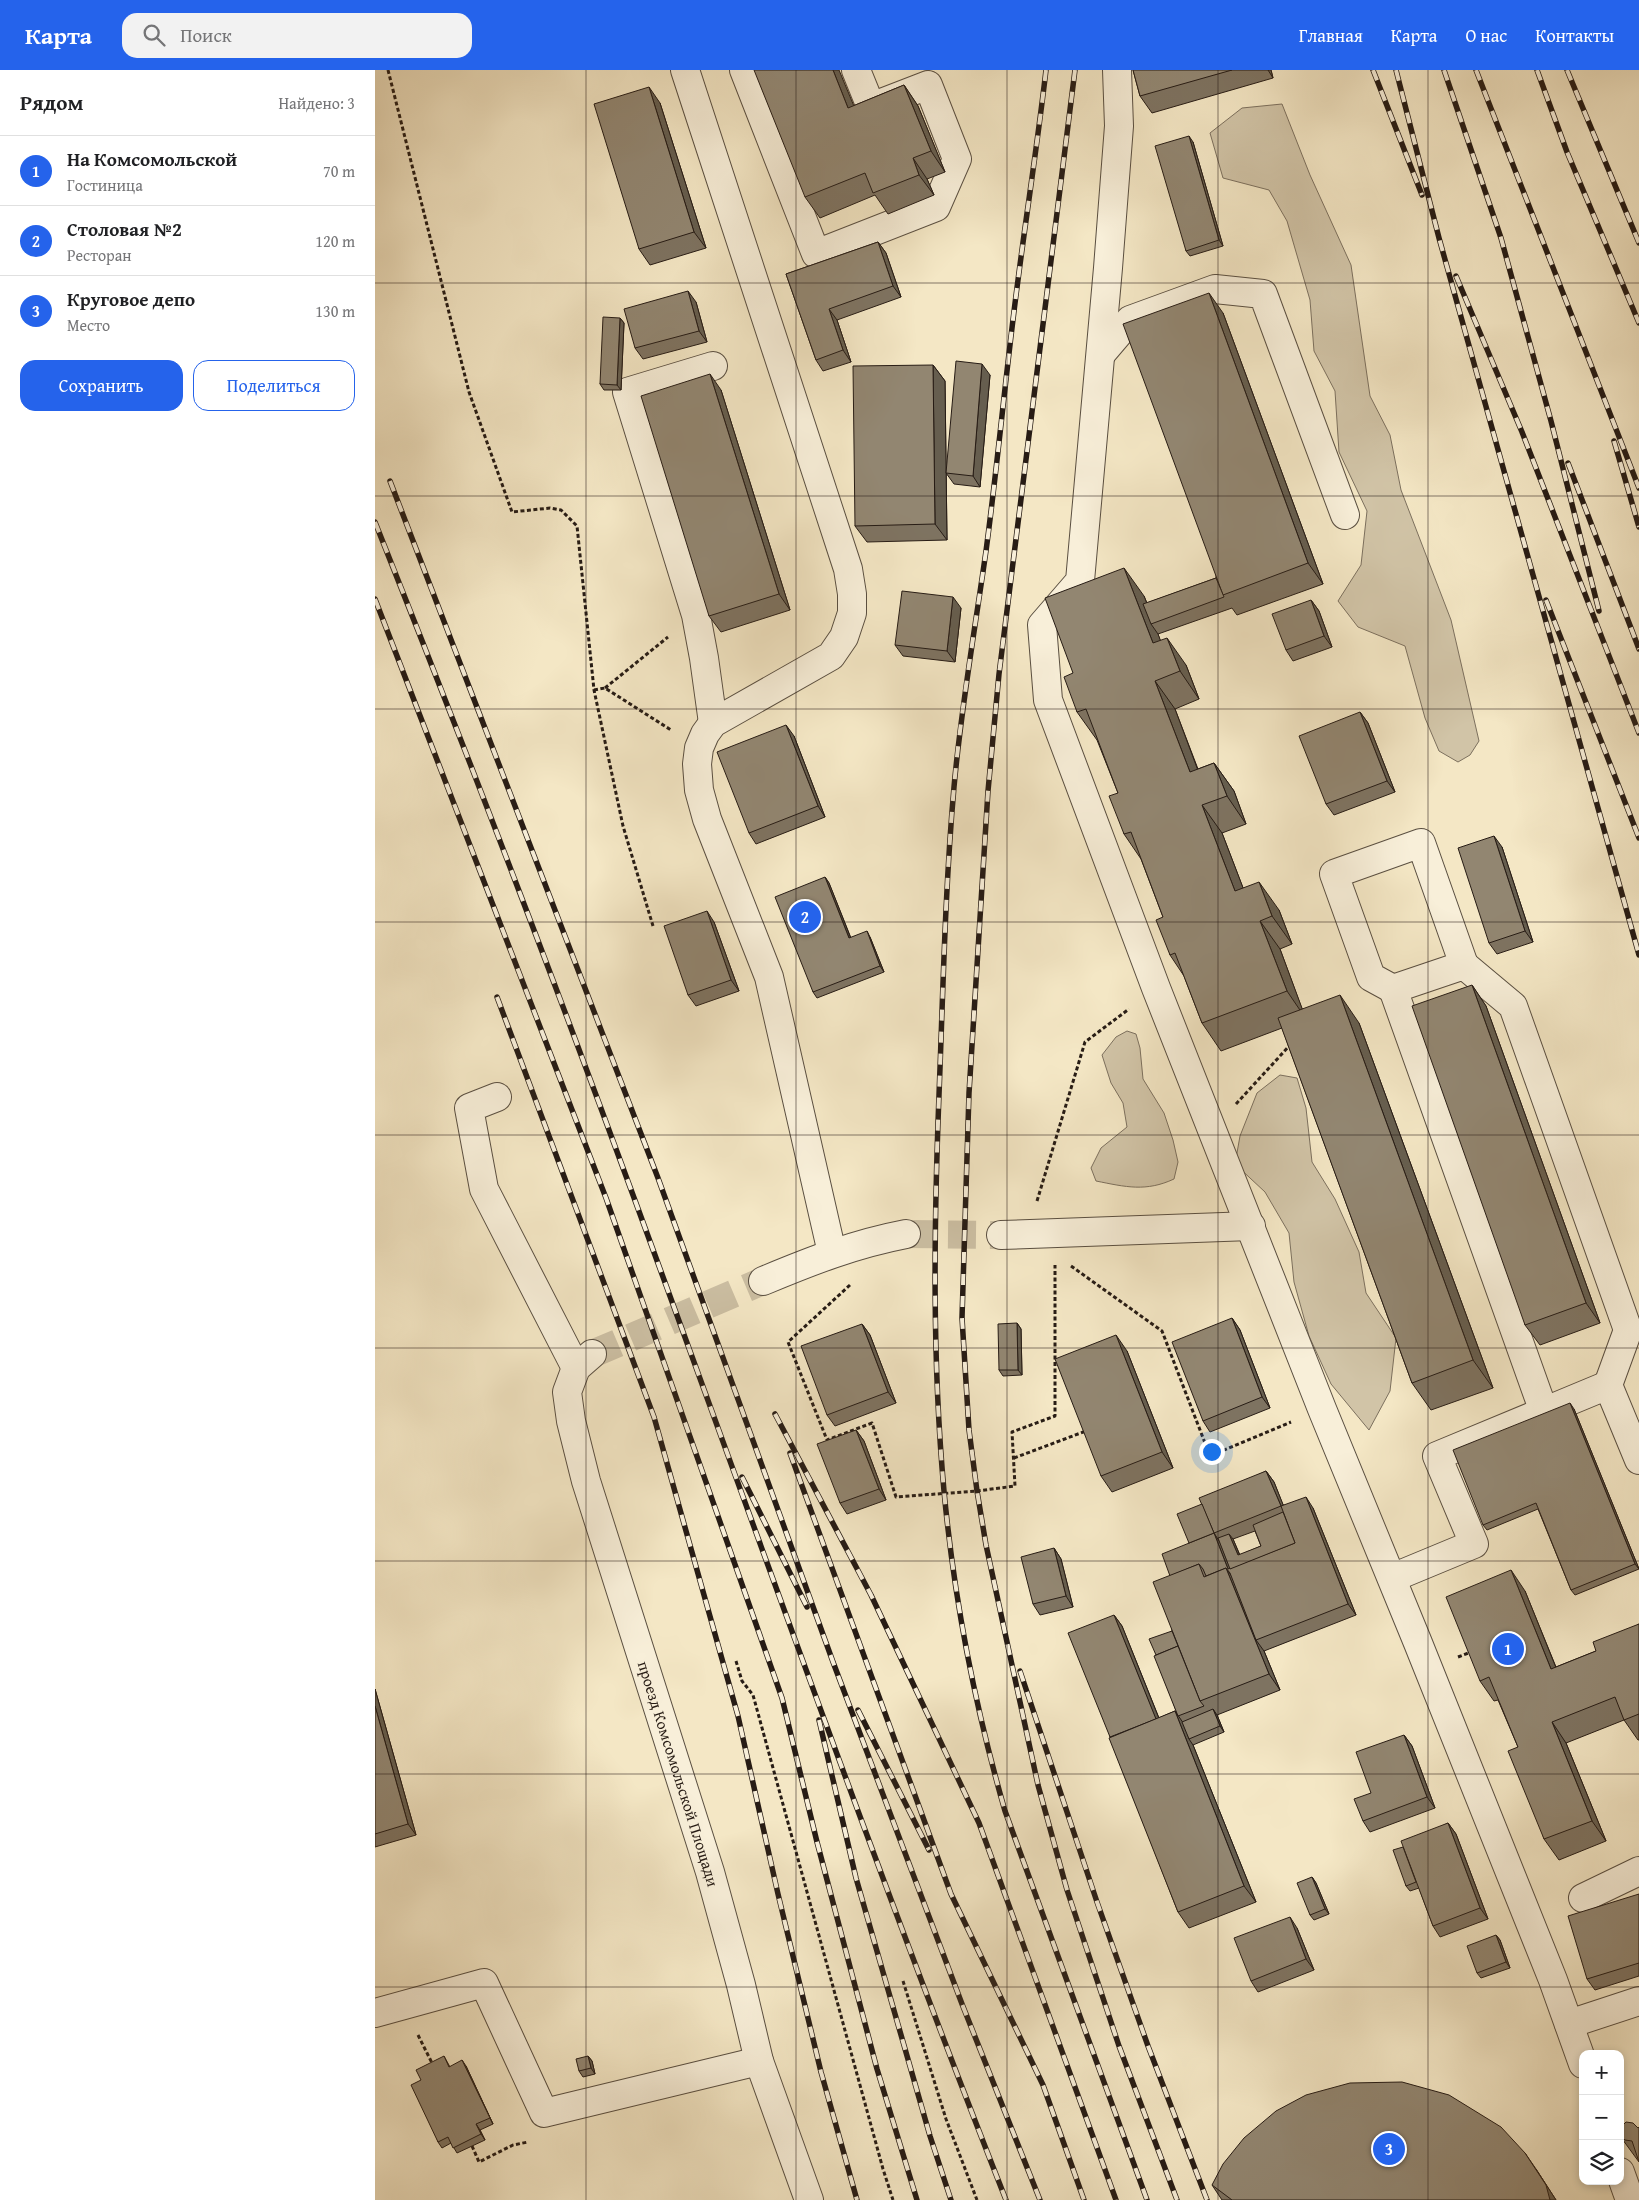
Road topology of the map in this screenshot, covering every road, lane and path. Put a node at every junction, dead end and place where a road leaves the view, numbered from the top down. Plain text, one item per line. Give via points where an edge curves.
1 (388, 70) edge
2 (685, 70) edge
3 (744, 70) edge
4 (856, 70) edge
5 (1117, 70) edge
6 (1101, 354) junction
7 (713, 366) dead end
8 (1345, 515) dead end
9 (696, 615) junction
10 (605, 688) junction
11 (594, 690) junction
12 (713, 723) junction
13 (699, 748) junction
14 (653, 926) dead end
15 (1464, 964) junction
16 (1393, 989) junction
17 (1295, 1040) edge
18 (497, 1098) dead end
19 (1214, 1134) junction
20 (1251, 1226) junction
21 (905, 1234) tunnel mouth
22 (1001, 1235) tunnel mouth
23 (832, 1253) junction
24 (1055, 1264) dead end
25 (763, 1281) tunnel mouth
26 (850, 1284) dead end
27 (1608, 1385) junction
28 (1544, 1412) junction
29 (1088, 1430) edge
30 (1014, 1458) junction
31 (1639, 1460) edge
32 (1392, 1578) junction
33 (1474, 1651) edge
34 (1465, 1655) edge
35 (736, 1661) dead end
36 (1639, 1871) edge
37 (1583, 1898) dead end
38 (903, 1981) dead end
39 (1639, 2001) edge
40 (375, 2014) edge
41 (1569, 2024) junction
42 (1579, 2053) edge
43 (759, 2061) junction
44 (1624, 2183) edge
45 (809, 2200) edge
46 (893, 2200) edge
47 (977, 2200) edge
48 (1630, 2200) edge

1 - 11 path via 469,392 512,512 561,510 577,526
2 - 12 street via 845,560 852,594 852,614 844,637 831,656
3 - 4 street via 816,254 937,207 957,159 928,85 871,107
5 - 6 street via 1119,126
6 - 8 street via 1130,320 1215,289 1263,294
6 - 19 street via 1080,581 1042,625 1047,700
7 - 9 street via 627,392
9 - 10 path
9 - 12 street
10 - 11 path
10 - 13 path
11 - 14 path via 623,826
12 - 13 street
13 - 23 street via 699,790 707,819 769,977
15 - 16 street
15 - 16 street via 1421,843 1334,874 1371,977
15 - 27 street via 1513,1006 1628,1330
16 - 28 street
17 - 19 path
18 - 43 street, проезд Комсомольской Площади via 469,1108 484,1189 584,1361 567,1392 571,1421 586,1481 710,1872
19 - 20 street
20 - 22 street
20 - 32 street
21 - 23 street
23 - 25 street
24 - 30 path via 1055,1416 1012,1432
26 - 30 path via 788,1342 827,1440 872,1423 896,1498 1015,1486
27 - 28 street
27 - 31 street
28 - 32 street via 1437,1456 1474,1544
29 - 30 path
32 - 41 street
33 - 34 path
35 - 46 path via 742,1681 753,1695
36 - 37 street
38 - 47 path via 946,2119
39 - 41 street
40 - 43 street via 484,1983 543,2113
41 - 42 street
43 - 45 street, проезд Комсомольской Площади
44 - 48 street

